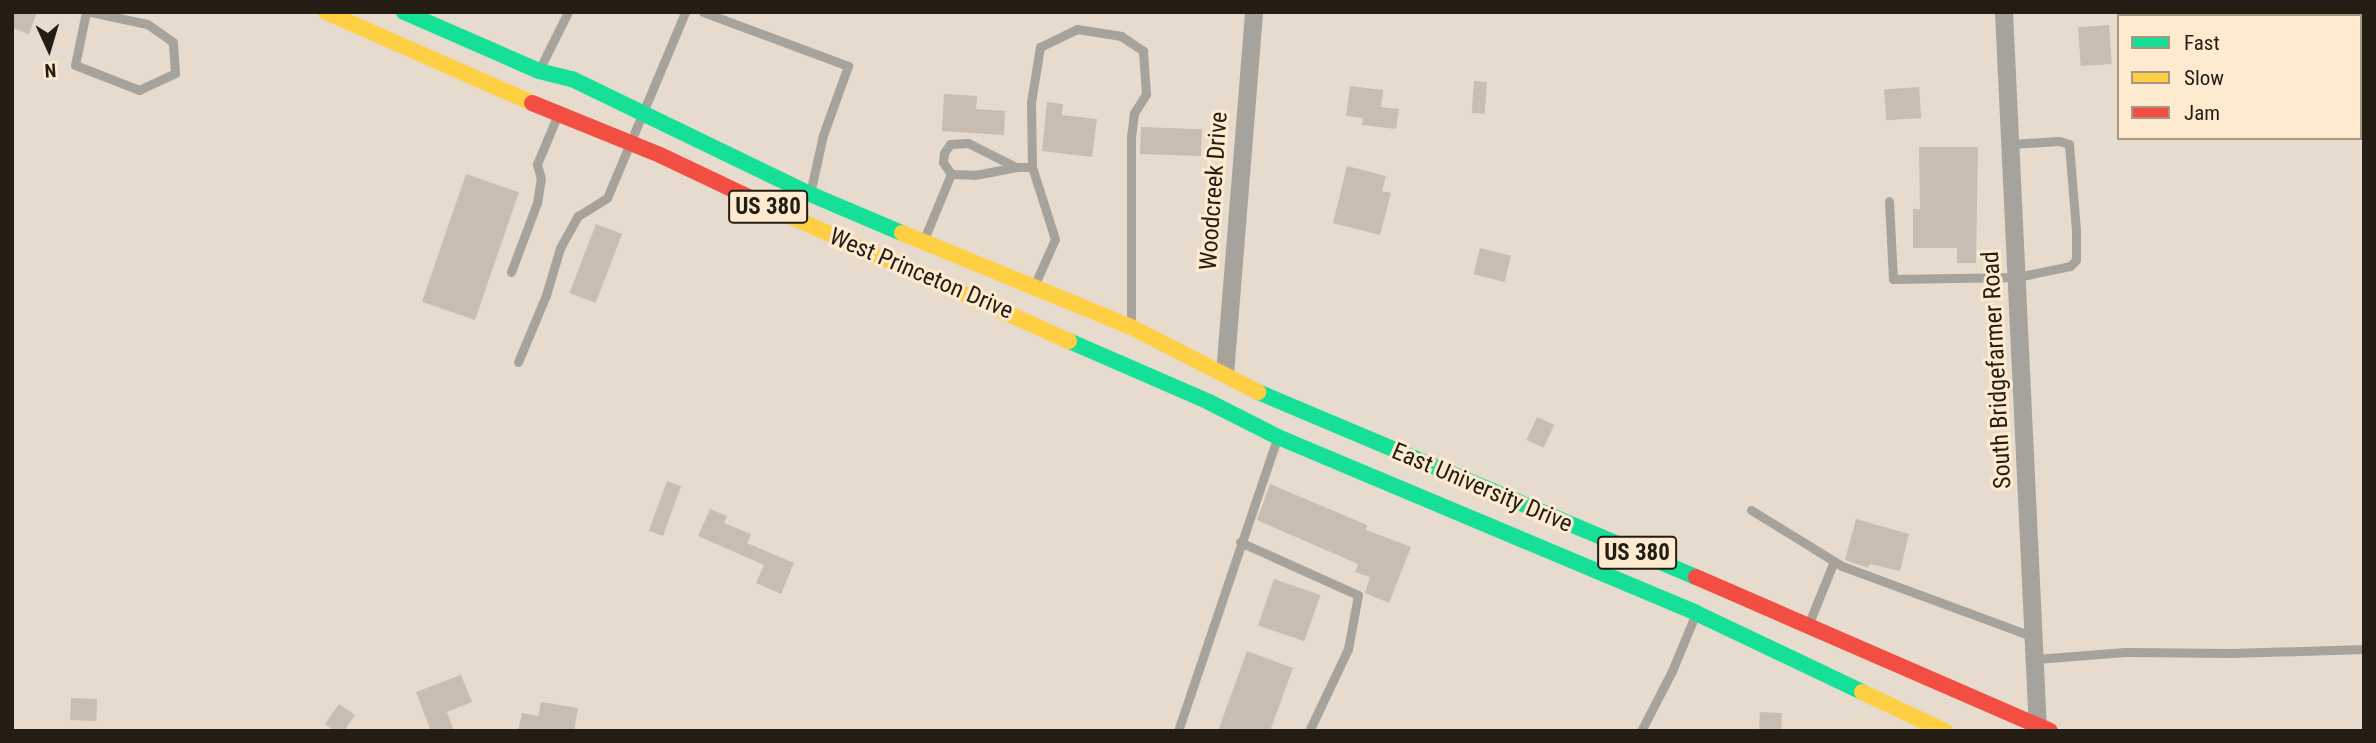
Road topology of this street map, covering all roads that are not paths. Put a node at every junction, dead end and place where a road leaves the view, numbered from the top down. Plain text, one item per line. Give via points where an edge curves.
1 (88, 12) edge
2 (326, 12) edge
3 (404, 12) edge
4 (568, 12) edge
5 (685, 12) edge
6 (703, 12) edge
7 (1254, 12) edge
8 (2004, 12) edge
9 (539, 71) junction
10 (558, 114) junction
11 (644, 115) junction
12 (631, 144) junction
13 (2011, 144) junction
14 (1016, 167) junction
15 (1032, 167) junction
16 (951, 174) junction
17 (810, 194) junction
18 (1889, 201) dead end
19 (923, 242) junction
20 (510, 272) dead end
21 (2017, 277) junction
22 (1033, 289) junction
23 (1131, 327) junction
24 (518, 362) dead end
25 (1225, 374) junction
26 (1209, 402) joint
27 (1279, 432) junction
28 (1751, 510) dead end
29 (1240, 542) junction
30 (1834, 561) junction
31 (1696, 613) junction
32 (1807, 628) junction
33 (2035, 637) junction
34 (2364, 649) edge
35 (2036, 659) junction
36 (2042, 729) edge
37 (1178, 731) edge
38 (1309, 731) edge
39 (1641, 731) edge
40 (1945, 731) edge

1 - 1 lane via 75,65 139,90 175,73 173,42 147,24
2 - 10 highway, West Princeton Drive / US 380
3 - 9 highway, West Princeton Drive / US 380
4 - 9 lane
5 - 11 lane
6 - 17 lane via 848,66 823,135
7 - 25 street, Woodcreek Drive
8 - 13 street, South Bridgefarmer Road
9 - 11 highway, West Princeton Drive / US 380 via 572,79
10 - 12 highway, West Princeton Drive / US 380
10 - 20 lane via 537,164 541,178 537,203
11 - 12 lane
11 - 17 highway, West Princeton Drive / US 380
12 - 24 lane via 607,198 578,216 560,248
12 - 26 highway, West Princeton Drive / US 380
13 - 21 street, South Bridgefarmer Road
13 - 21 lane via 2069,144 2076,230 2076,260 2070,266
14 - 15 lane
14 - 16 lane via 975,175
14 - 16 lane via 968,143 956,142 944,153 943,162
15 - 22 lane via 1055,239
15 - 23 lane via 1031,102 1040,47 1077,29 1121,36 1143,51 1146,94 1134,113 1131,137
16 - 19 lane
17 - 19 highway, West Princeton Drive / US 380
18 - 21 lane via 1893,279
19 - 22 highway, West Princeton Drive / US 380
21 - 33 street, South Bridgefarmer Road
22 - 23 highway, West Princeton Drive / US 380
23 - 25 highway, West Princeton Drive / US 380
25 - 32 highway, East University Drive / US 380 via 1286,412 1711,583
26 - 27 highway, East University Drive / US 380
27 - 29 lane
27 - 31 highway, East University Drive / US 380
28 - 30 lane
29 - 37 lane
29 - 38 lane via 1358,595 1348,649
30 - 32 lane
30 - 33 lane
31 - 39 lane
31 - 40 highway, East University Drive / US 380
32 - 36 highway, East University Drive / US 380
33 - 35 street, South Bridgefarmer Road
34 - 35 lane via 2126,652
35 - 36 street, South Bridgefarmer Road

